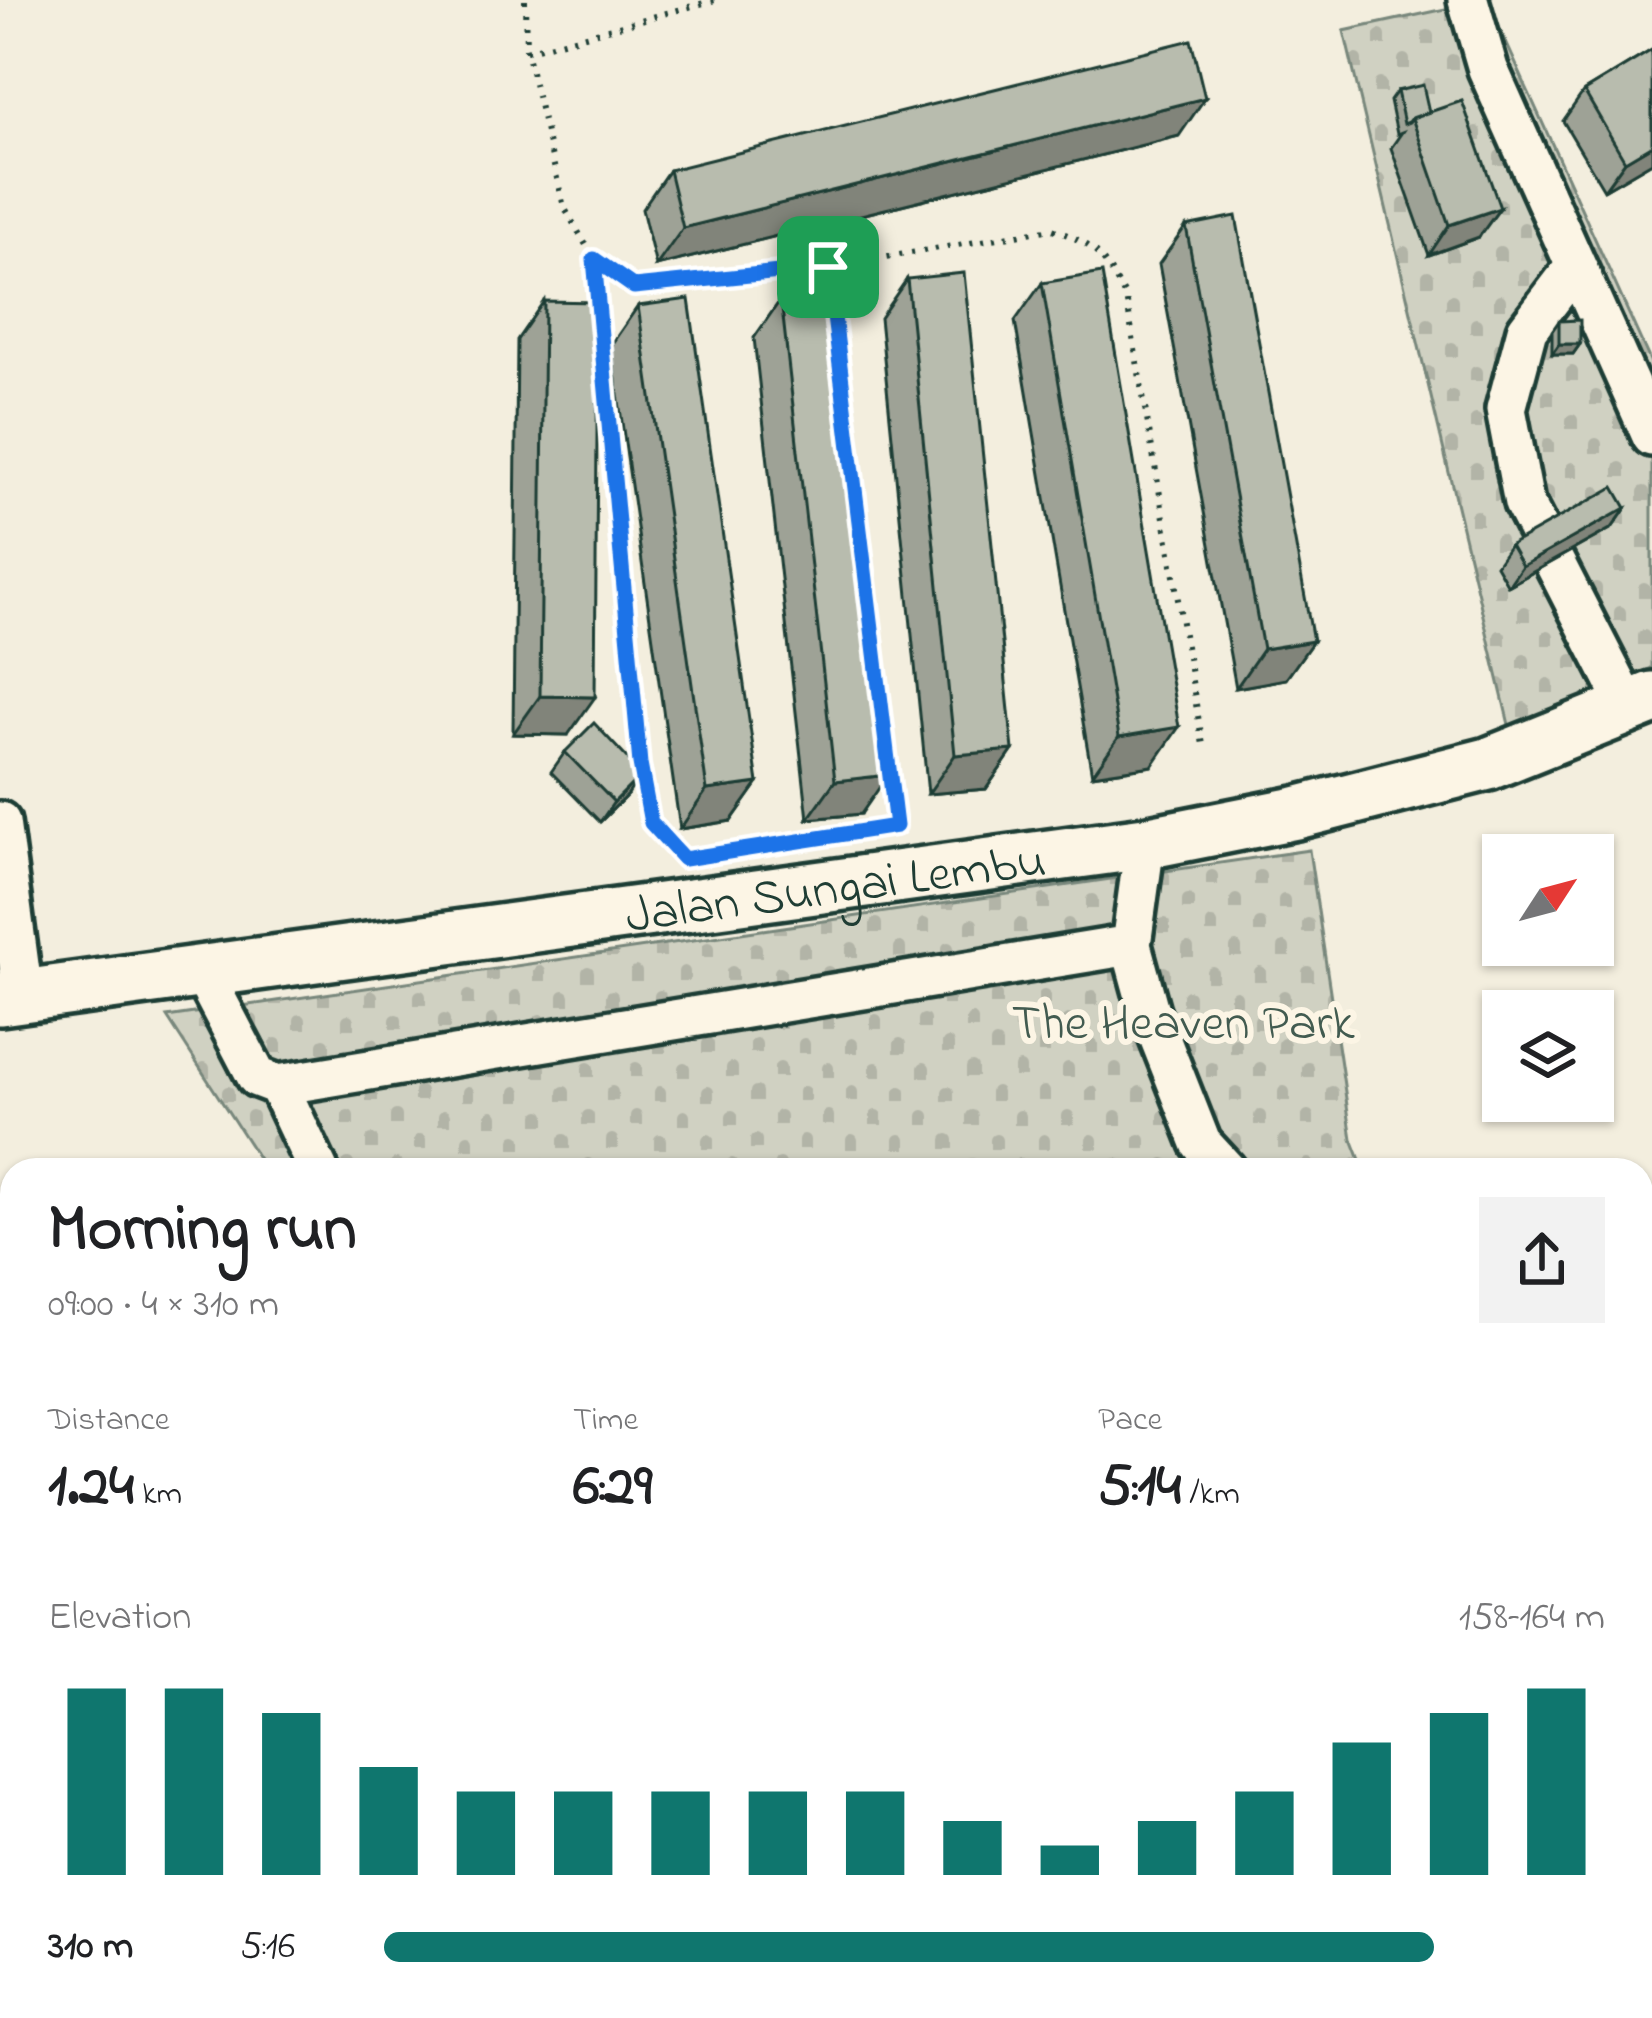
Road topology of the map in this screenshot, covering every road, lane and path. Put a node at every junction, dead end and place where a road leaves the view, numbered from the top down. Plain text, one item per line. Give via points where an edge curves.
1 (525, 0) edge
2 (715, 0) edge
3 (1468, 0) edge
4 (526, 50) junction
5 (594, 259) junction
6 (828, 267) junction
7 (1575, 267) junction
8 (834, 313) edge
9 (1652, 436) edge
10 (868, 592) edge
11 (1641, 703) edge
12 (1203, 746) dead end
13 (0, 822) edge
14 (896, 826) junction
15 (1144, 843) junction
16 (902, 877) junction
17 (1131, 945) junction
18 (200, 970) junction
19 (12, 997) edge
20 (278, 1085) junction
21 (312, 1158) edge
22 (1215, 1158) edge

1 - 4 path
2 - 4 path
3 - 7 lane via 1488,68
4 - 5 path via 564,207
5 - 6 path via 634,287
5 - 14 path via 651,823 684,859
6 - 8 path
6 - 12 path via 1052,229 1087,242 1108,266 1126,297
7 - 9 lane
7 - 11 lane via 1527,330 1505,409 1524,503
10 - 14 path
11 - 15 main road, Jalan Sungai Lembu via 1489,764
13 - 19 lane
14 - 16 path
15 - 16 main road, Jalan Sungai Lembu
15 - 17 lane
16 - 18 main road, Jalan Sungai Lembu
17 - 20 lane
17 - 22 lane via 1149,1011 1201,1142
18 - 19 main road, Jalan Sungai Lembu
18 - 20 lane via 257,1077
20 - 21 lane

